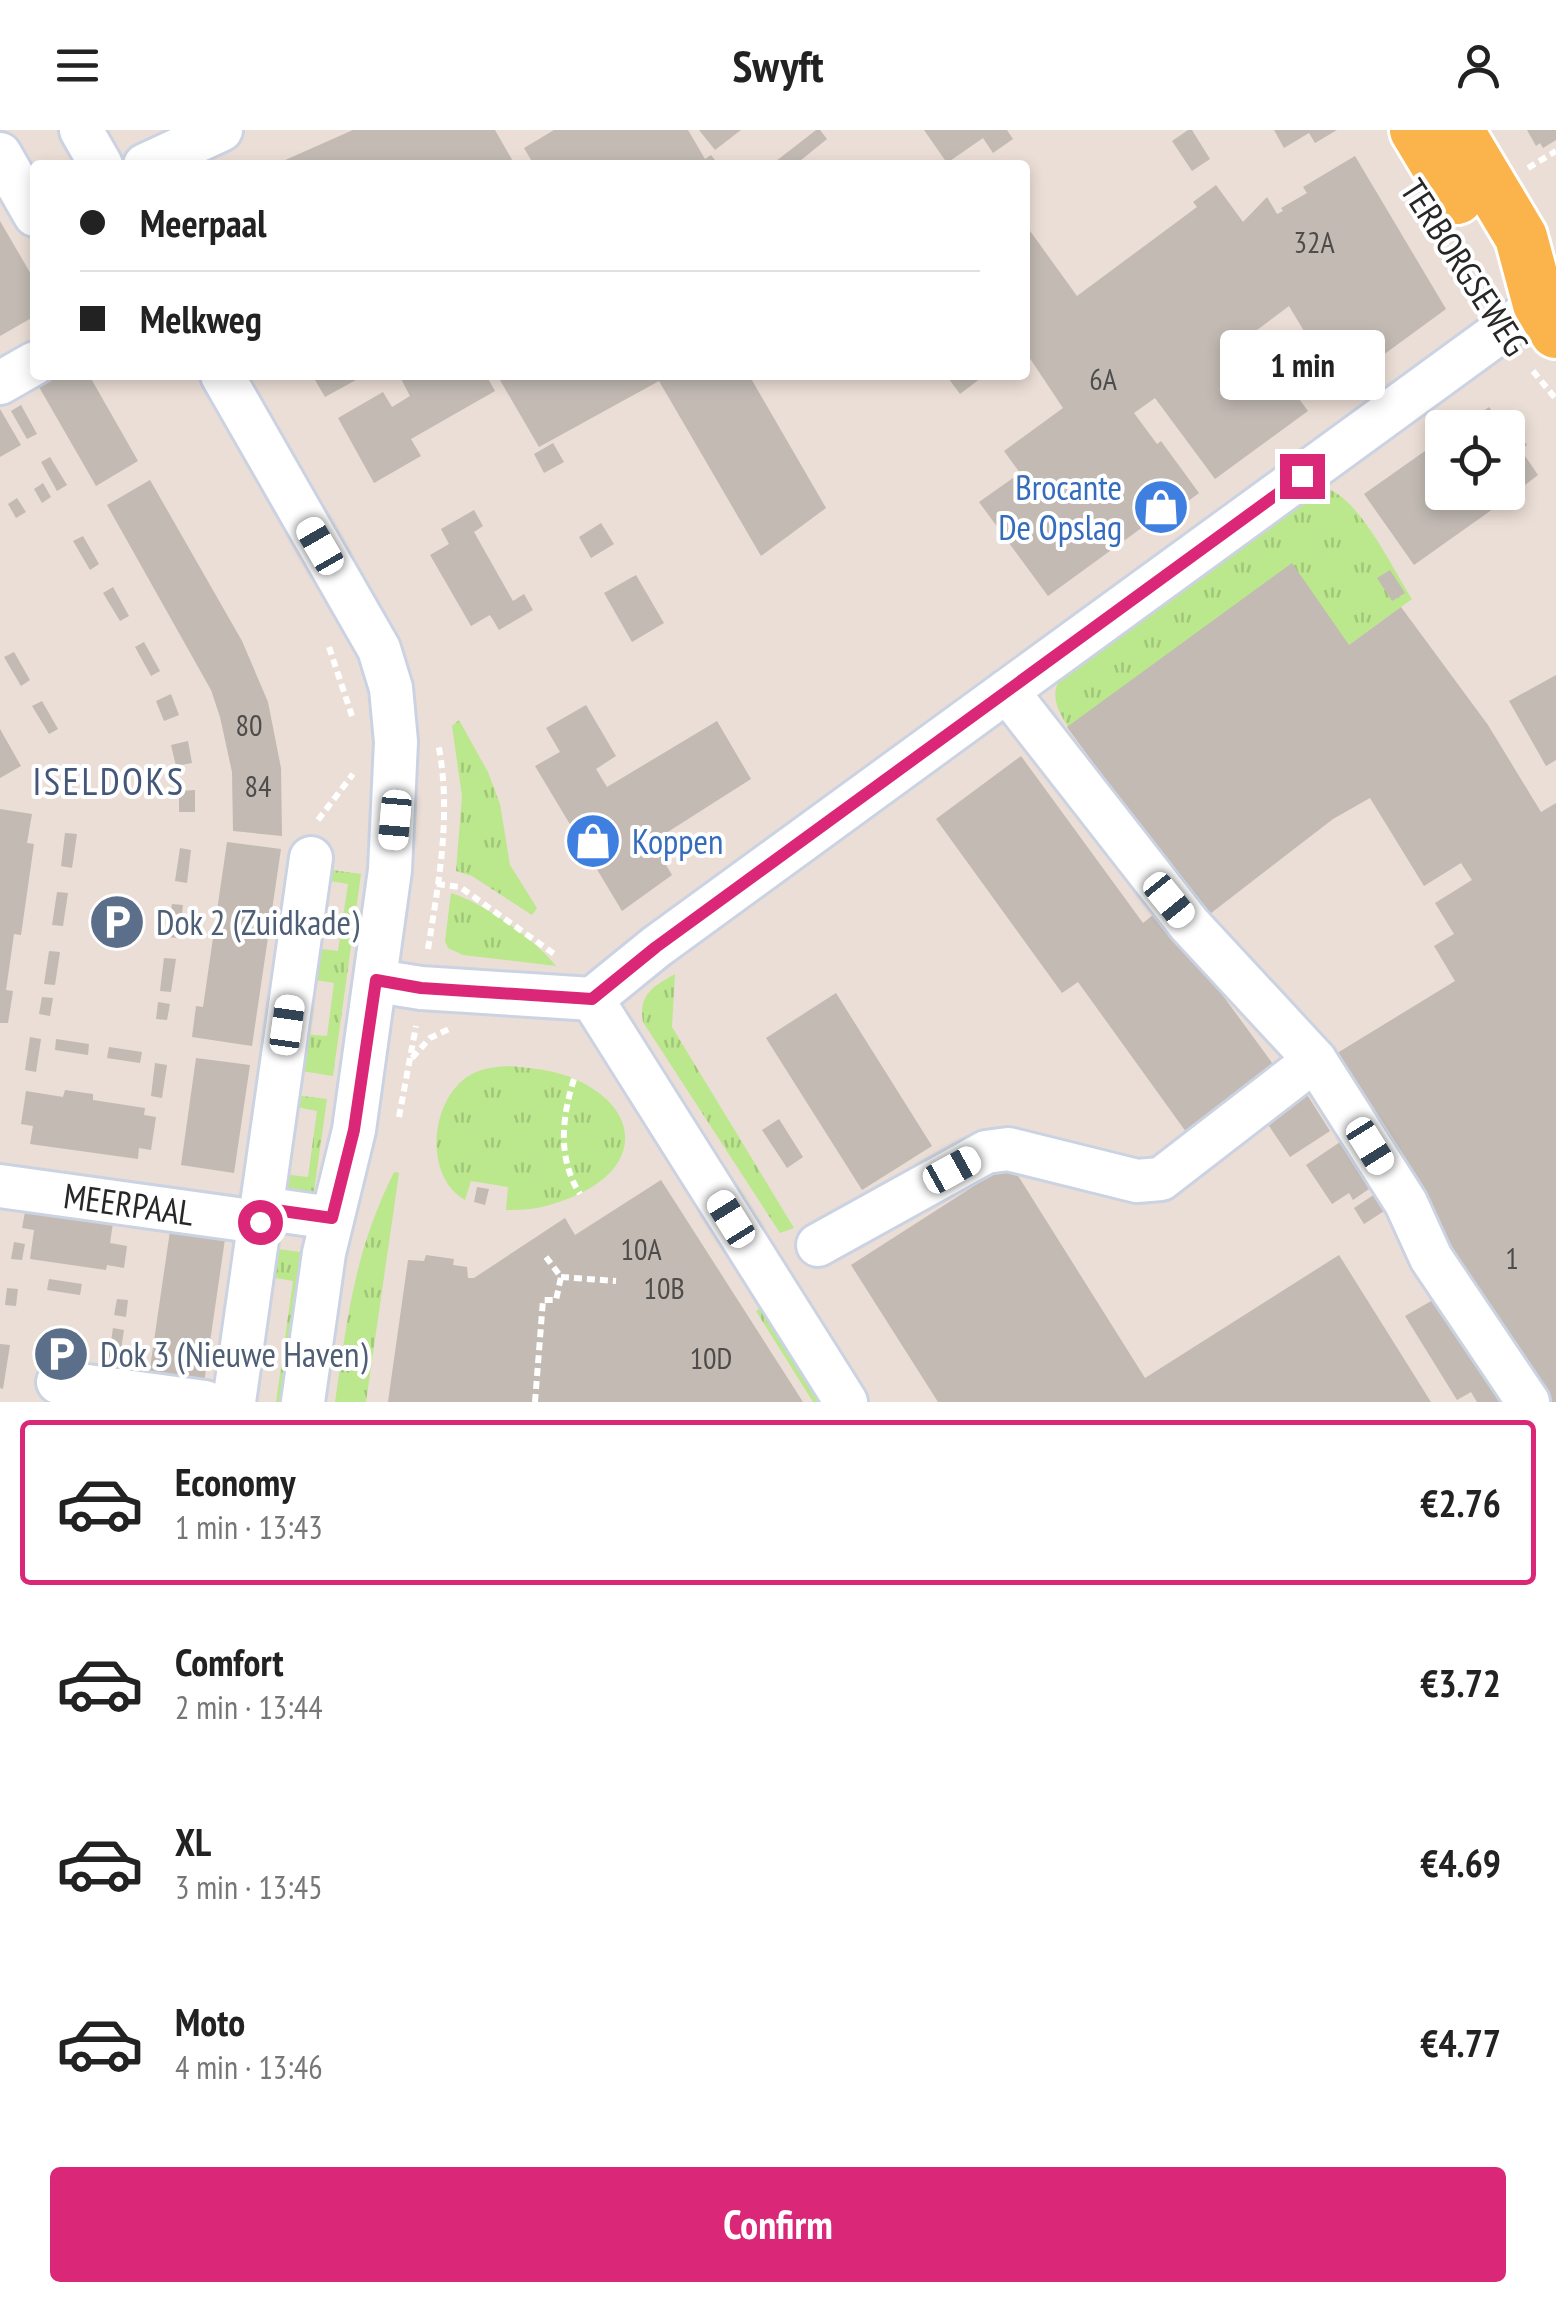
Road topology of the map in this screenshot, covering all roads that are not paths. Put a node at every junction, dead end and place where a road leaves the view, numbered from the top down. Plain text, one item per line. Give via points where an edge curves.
1 (81, 130) edge
2 (221, 130) edge
3 (1416, 130) edge
4 (1457, 130) edge
5 (0, 154) edge
6 (98, 160) edge
7 (156, 160) edge
8 (30, 206) edge
9 (1538, 315) edge
10 (30, 366) edge
11 (225, 380) edge
12 (0, 384) edge
13 (1007, 692) junction
14 (310, 858) road end
15 (376, 980) junction
16 (592, 999) junction
17 (1316, 1060) junction
18 (0, 1186) edge
19 (260, 1215) junction
20 (332, 1218) junction
21 (818, 1245) dead end
22 (58, 1382) dead end
23 (205, 1402) edge
24 (234, 1402) edge
25 (302, 1402) edge
26 (846, 1402) edge
27 (1528, 1402) edge

1 - 6 street
2 - 7 street
3 - 9 main road, TERBORGSEWEG via 1506,280
4 - 9 main road, TERBORGSEWEG via 1522,237
5 - 8 street
9 - 13 street
10 - 12 street
11 - 15 street via 379,649 391,688 396,742 390,870
13 - 16 street
13 - 17 street via 1189,924
14 - 19 street
15 - 16 street
15 - 20 street via 354,1130
16 - 26 street
17 - 21 street via 1161,1180 1137,1181 1008,1149 986,1152
17 - 27 street via 1406,1203 1431,1258
18 - 19 street, MEERPAAL
19 - 20 street, MEERPAAL
19 - 24 street
20 - 25 street
22 - 23 street

